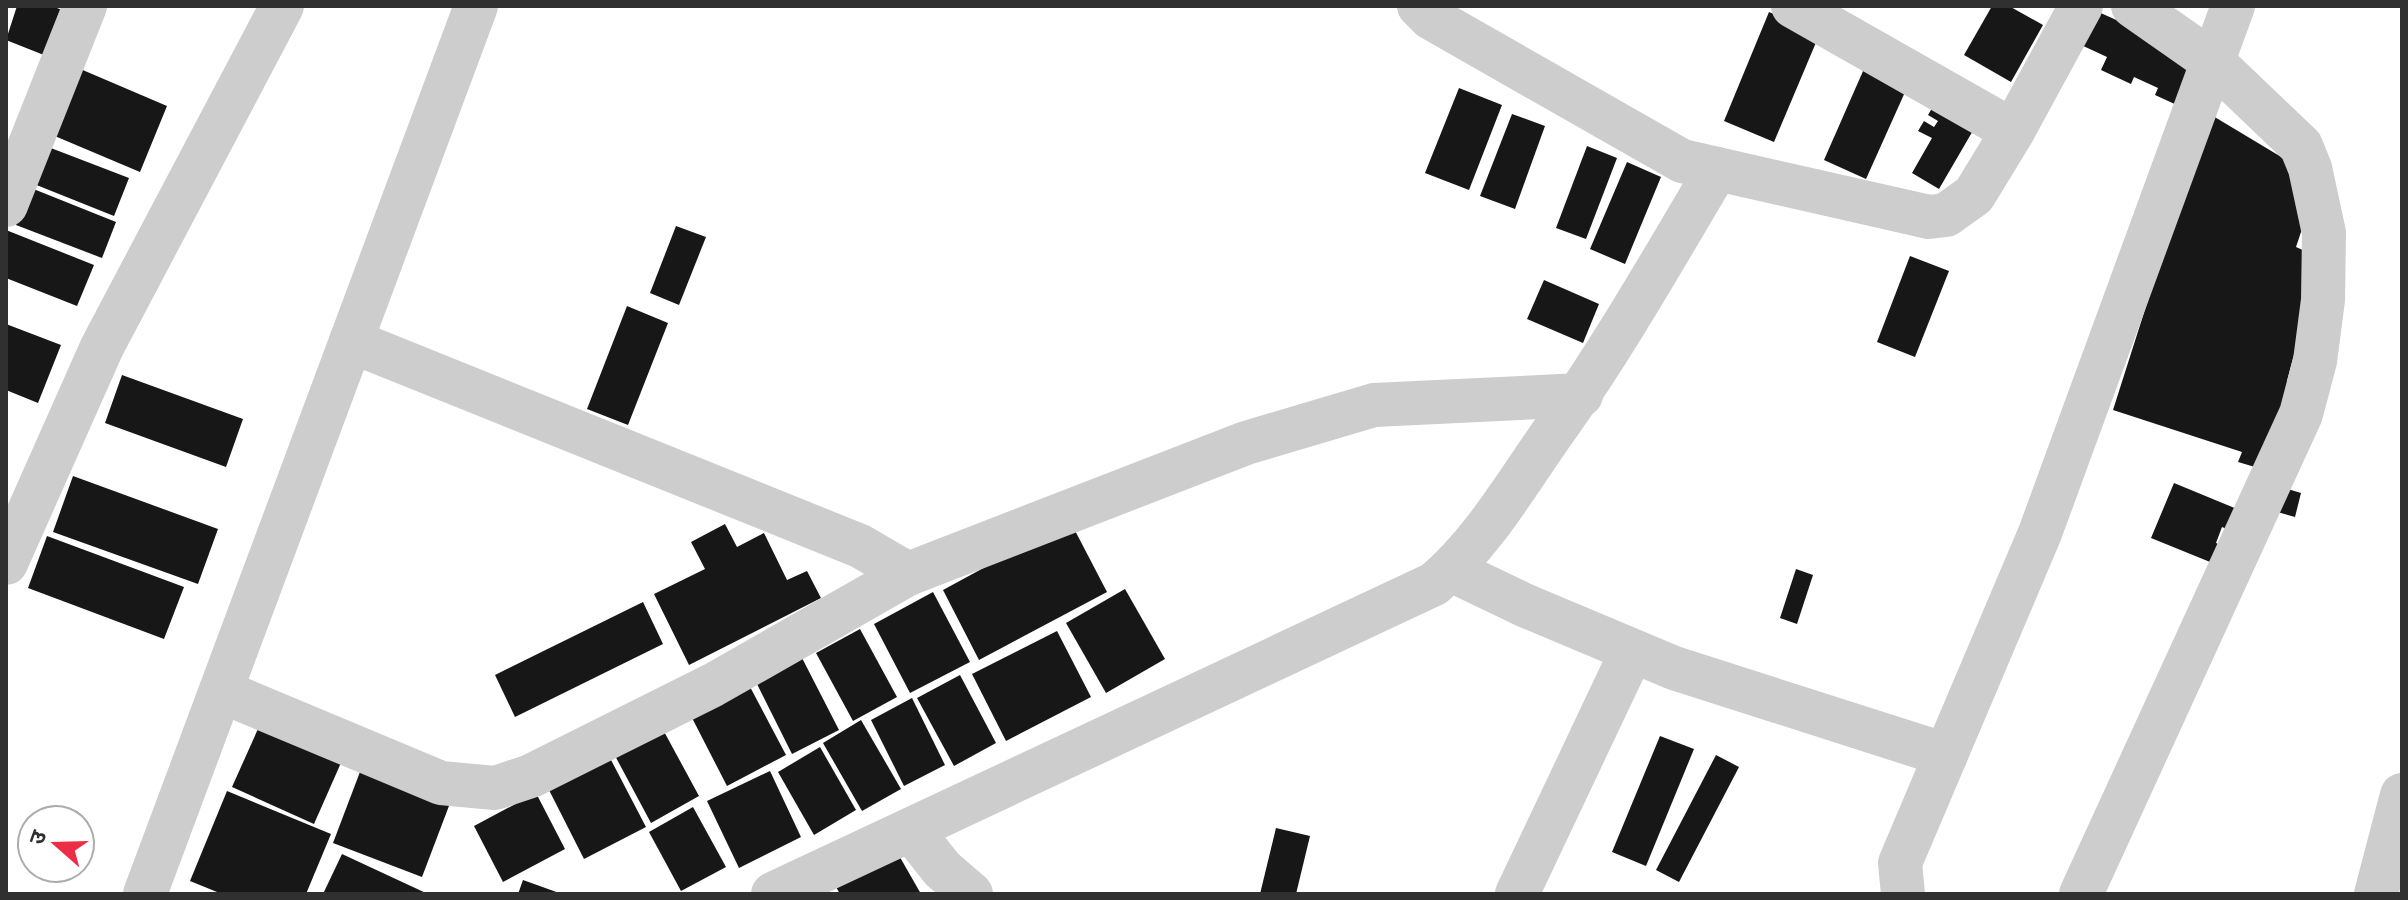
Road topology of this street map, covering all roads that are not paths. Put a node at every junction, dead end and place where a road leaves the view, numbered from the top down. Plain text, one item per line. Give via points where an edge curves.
1 (85, 6) edge
2 (282, 6) edge
3 (475, 6) edge
4 (1419, 6) edge
5 (1793, 6) edge
6 (2081, 6) edge
7 (2133, 6) edge
8 (2233, 6) edge
9 (2213, 62) junction
10 (2013, 131) junction
11 (1717, 169) junction
12 (6, 205) edge
13 (351, 341) junction
14 (1581, 395) junction
15 (6, 563) edge
16 (1451, 570) junction
17 (908, 574) junction
18 (1632, 651) junction
19 (221, 691) junction
20 (1946, 755) junction
21 (2402, 795) edge
22 (912, 831) junction
23 (145, 894) edge
24 (773, 894) edge
25 (971, 894) edge
26 (1517, 894) edge
27 (1903, 894) edge
28 (2081, 894) edge
29 (2376, 894) edge

1 - 12 street
2 - 15 street via 102,347
3 - 13 street
4 - 11 street via 1431,18 1682,161
5 - 10 street
6 - 10 street
7 - 9 street
8 - 9 street
9 - 20 street via 2040,533
9 - 28 street via 2287,129 2310,168 2324,233 2315,361 2275,478
10 - 11 street via 1974,195 1946,215 1914,215
11 - 14 street
13 - 17 street via 860,546
13 - 19 street
14 - 16 street
14 - 17 street via 1374,405 1246,443
16 - 18 street
16 - 22 street via 1434,584
17 - 19 street via 713,685 531,776 495,788 441,783
18 - 20 street
18 - 26 street
19 - 23 street
20 - 27 street via 1900,863
21 - 29 street
22 - 24 street
22 - 25 street via 942,869

